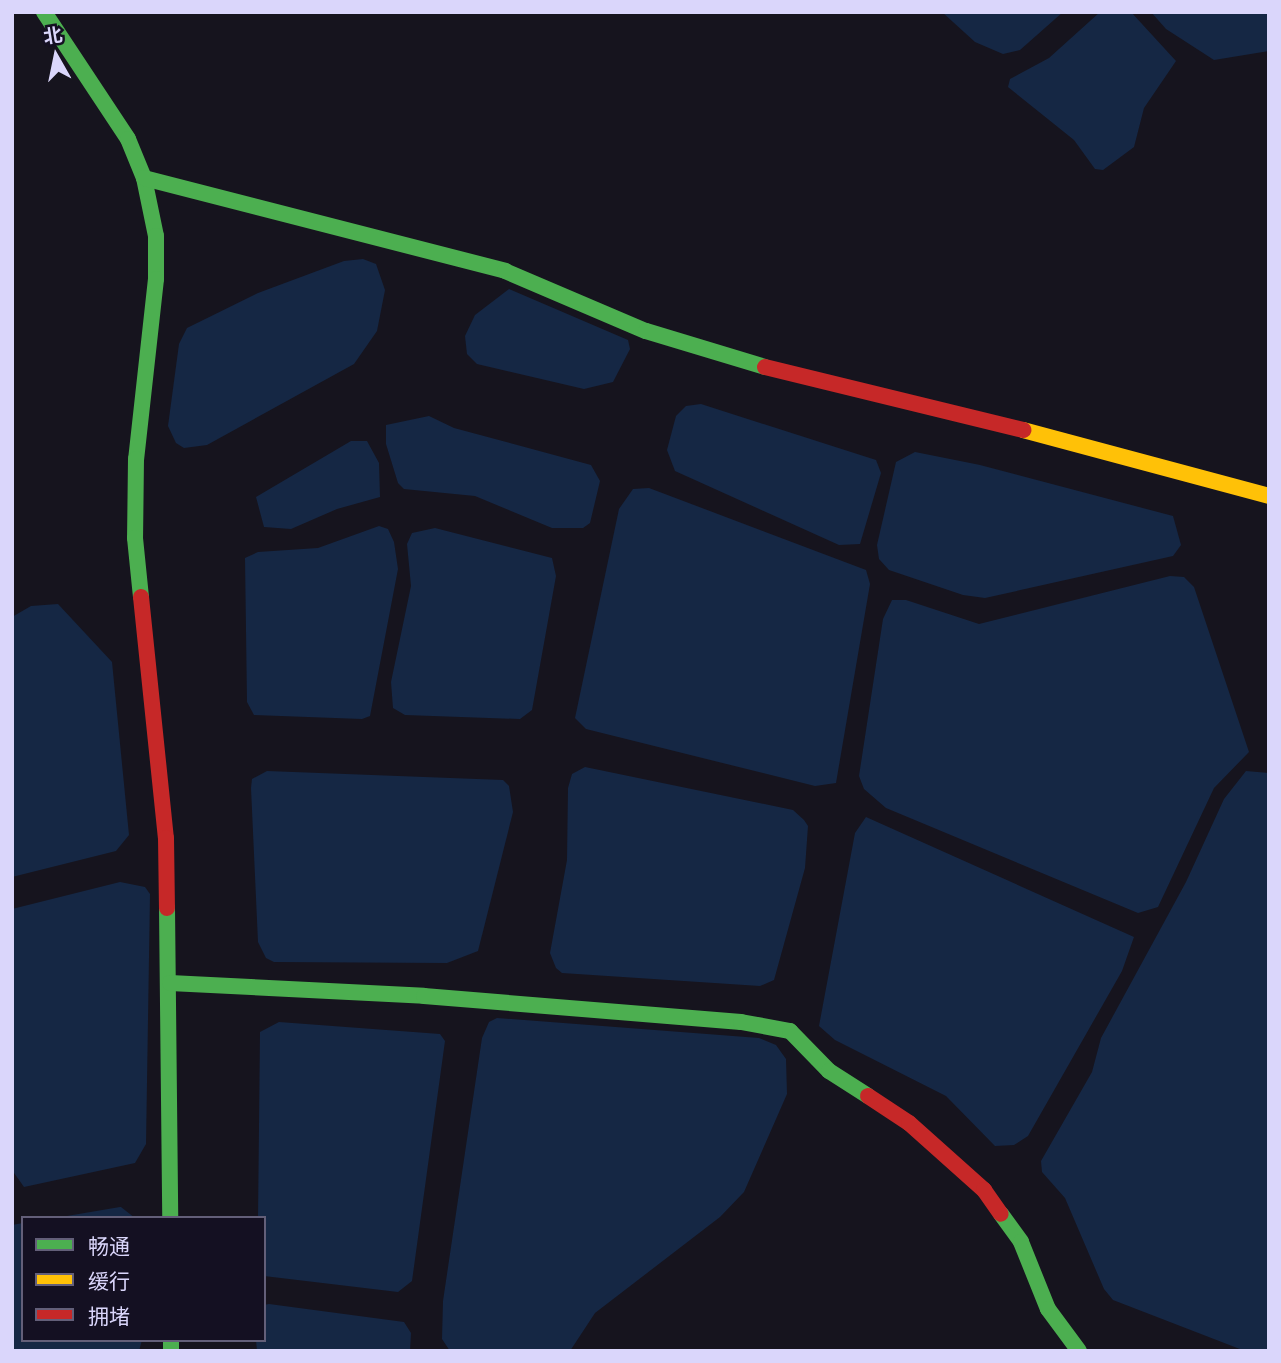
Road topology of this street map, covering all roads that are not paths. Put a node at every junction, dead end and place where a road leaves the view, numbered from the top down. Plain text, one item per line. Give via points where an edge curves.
1 (44, 12) edge
2 (144, 178) junction
3 (1269, 496) edge
4 (170, 983) junction
5 (170, 1216) edge
6 (1079, 1351) edge

1 - 2 street via 118,120
2 - 3 street via 505,271 634,326 740,361 1181,469
2 - 4 street via 157,258 136,459 135,538 162,786
4 - 5 street
4 - 6 street via 451,999 741,1022 790,1031 829,1071 909,1123 984,1190 1021,1242 1048,1309

